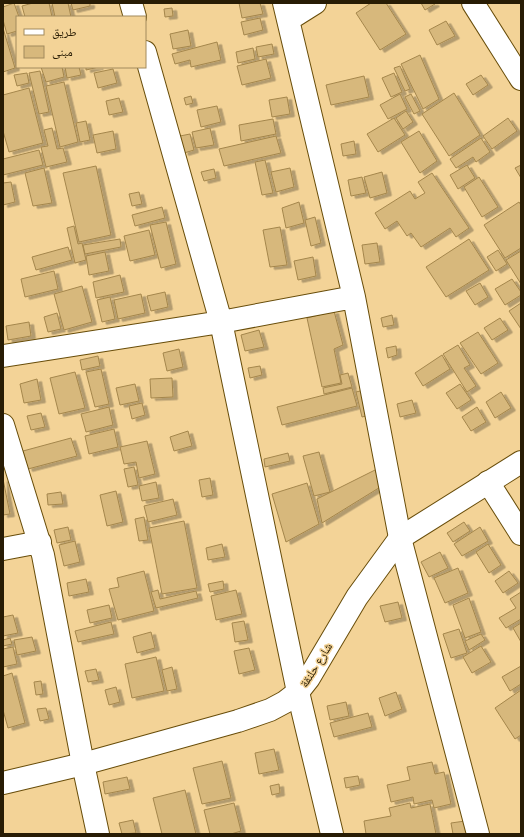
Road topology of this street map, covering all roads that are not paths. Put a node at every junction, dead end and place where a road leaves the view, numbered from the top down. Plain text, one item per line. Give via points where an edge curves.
1 (131, 3) edge
2 (315, 3) edge
3 (473, 3) edge
4 (286, 12) edge
5 (135, 16) edge
6 (146, 56) edge
7 (521, 79) edge
8 (354, 297) junction
9 (221, 322) junction
10 (3, 356) edge
11 (3, 425) edge
12 (521, 462) edge
13 (488, 482) junction
14 (521, 534) edge
15 (400, 538) junction
16 (40, 542) junction
17 (3, 549) edge
18 (298, 692) junction
19 (83, 764) junction
20 (3, 783) edge
21 (98, 834) edge
22 (332, 834) edge
23 (478, 834) edge

1 - 5 street
2 - 4 street
3 - 7 street
4 - 8 street
6 - 9 street
8 - 9 street
8 - 15 street
9 - 10 street
9 - 18 street
11 - 16 street
12 - 13 street, شارع حلنقة
13 - 14 street
13 - 15 street, شارع حلنقة
15 - 18 street, شارع حلنقة via 357,596 309,678
15 - 23 street
16 - 17 street
16 - 19 street
18 - 19 street, شارع حلنقة via 270,710 244,719
18 - 22 street
19 - 20 street, شارع حلنقة
19 - 21 street

